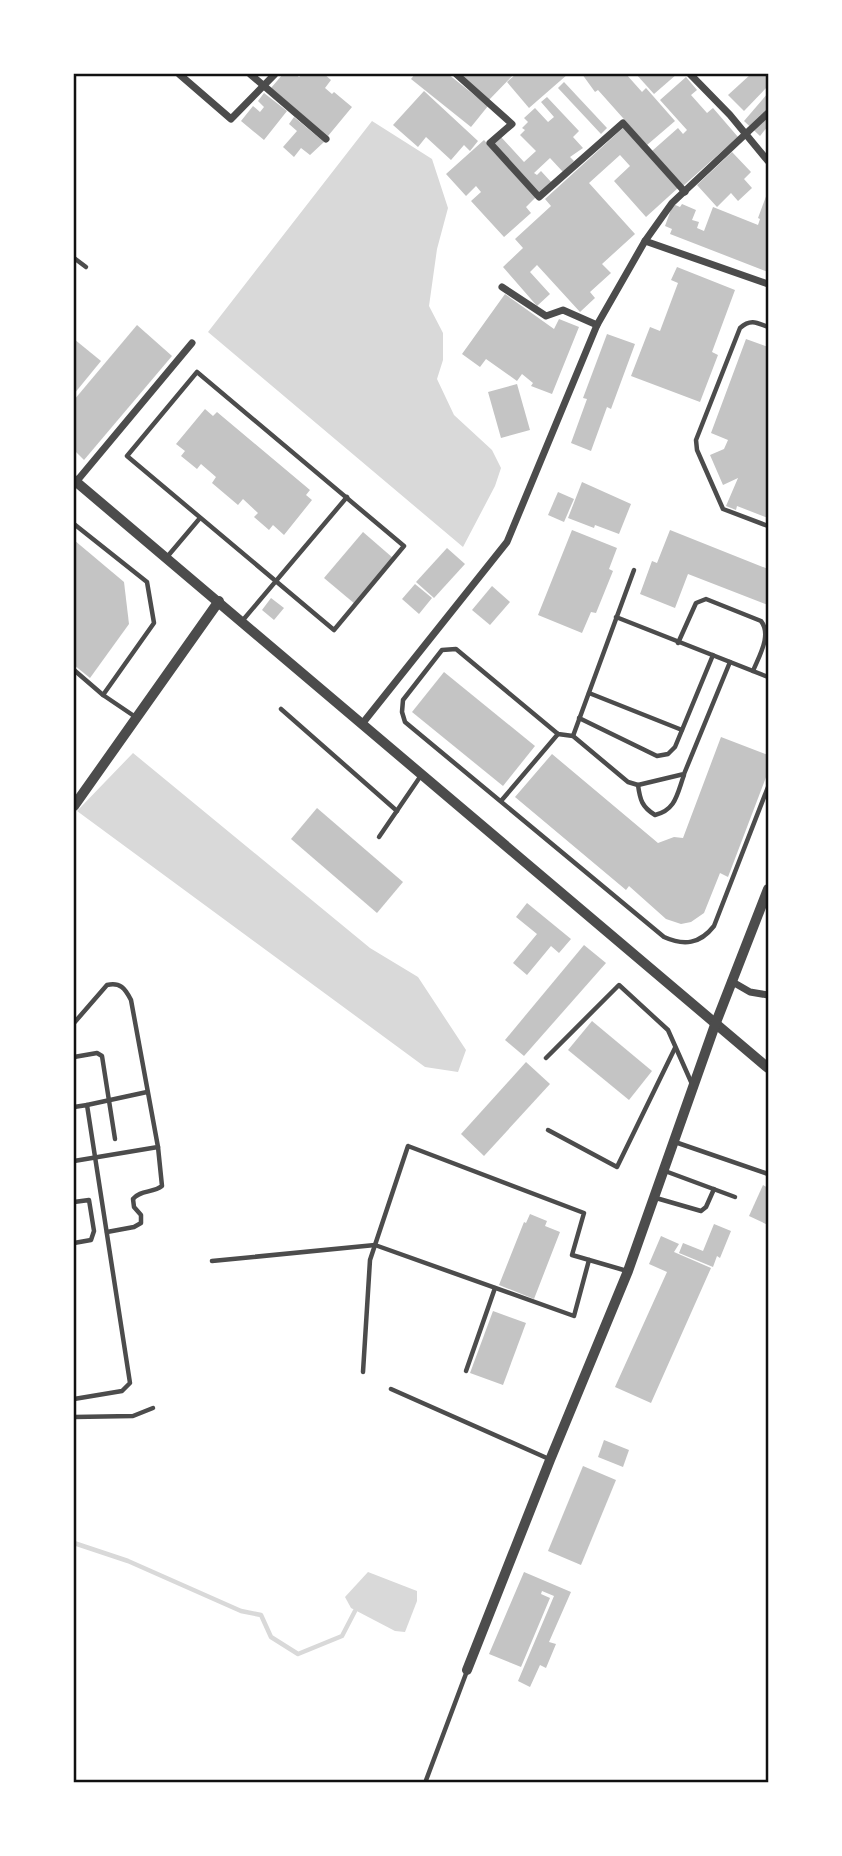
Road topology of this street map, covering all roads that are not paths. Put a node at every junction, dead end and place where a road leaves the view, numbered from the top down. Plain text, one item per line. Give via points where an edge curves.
1 (179, 74) edge
2 (250, 74) edge
3 (275, 74) edge
4 (456, 74) edge
5 (690, 74) edge
6 (264, 86) junction
7 (768, 113) edge
8 (747, 135) junction
9 (326, 139) dead end
10 (768, 161) edge
11 (685, 192) junction
12 (645, 241) junction
13 (74, 258) edge
14 (86, 267) dead end
15 (768, 284) edge
16 (502, 287) dead end
17 (597, 324) junction
18 (768, 327) edge
19 (192, 343) dead end
20 (75, 481) edge
21 (347, 497) junction
22 (200, 518) junction
23 (74, 524) edge
24 (768, 526) edge
25 (167, 558) junction
26 (634, 570) dead end
27 (276, 581) junction
28 (219, 601) junction
29 (616, 617) junction
30 (243, 621) junction
31 (678, 643) junction
32 (713, 655) junction
33 (730, 662) junction
34 (74, 670) edge
35 (753, 671) junction
36 (768, 677) edge
37 (589, 693) junction
38 (103, 695) junction
39 (281, 709) dead end
40 (138, 718) junction
41 (579, 718) junction
42 (362, 724) junction
43 (682, 730) junction
44 (558, 734) junction
45 (573, 736) junction
46 (422, 774) junction
47 (684, 774) junction
48 (638, 785) junction
49 (768, 787) edge
50 (501, 801) junction
51 (74, 807) edge
52 (397, 811) junction
53 (379, 837) dead end
54 (768, 889) edge
55 (731, 981) junction
56 (768, 995) edge
57 (74, 1023) edge
58 (715, 1024) junction
59 (675, 1047) junction
60 (74, 1057) edge
61 (546, 1058) dead end
62 (768, 1068) edge
63 (693, 1088) junction
64 (147, 1092) junction
65 (108, 1100) junction
66 (87, 1105) junction
67 (74, 1107) edge
68 (548, 1130) dead end
69 (115, 1139) dead end
70 (675, 1142) junction
71 (158, 1147) junction
72 (95, 1157) junction
73 (74, 1161) edge
74 (664, 1170) junction
75 (768, 1174) edge
76 (714, 1189) junction
77 (736, 1197) dead end
78 (654, 1198) junction
79 (74, 1202) edge
80 (107, 1231) junction
81 (74, 1243) edge
82 (375, 1245) junction
83 (589, 1260) junction
84 (212, 1261) dead end
85 (628, 1271) junction
86 (495, 1288) junction
87 (466, 1371) dead end
88 (363, 1372) dead end
89 (391, 1389) dead end
90 (74, 1399) edge
91 (153, 1408) dead end
92 (74, 1416) edge
93 (550, 1460) junction
94 (467, 1670) joint
95 (425, 1783) edge

1 - 6 street via 231,118
2 - 6 street
3 - 6 street
4 - 11 street via 512,124 490,143 539,197 624,123
5 - 8 street
6 - 9 street
7 - 8 street
8 - 10 street
8 - 11 street
11 - 12 street
12 - 15 street
12 - 17 street
13 - 14 lane
16 - 17 street via 547,316 563,310
17 - 42 street via 507,542
18 - 24 lane via 755,321 740,328 696,440 723,509
19 - 20 street
20 - 25 street
21 - 22 lane via 197,372 127,456
21 - 27 lane
21 - 27 lane via 404,546 334,630
22 - 25 lane
22 - 27 lane
23 - 38 lane via 147,582 154,622
25 - 28 street
26 - 29 lane
27 - 30 lane
28 - 30 street
28 - 40 street
29 - 31 lane
29 - 37 lane
30 - 42 street
31 - 32 lane
31 - 35 lane via 696,603 706,599 766,626
32 - 33 lane
32 - 43 lane
33 - 35 lane
33 - 47 lane
34 - 38 lane
35 - 36 lane
37 - 41 lane
37 - 43 lane
38 - 40 lane
39 - 52 lane
40 - 51 street
41 - 43 lane via 657,756 675,747
41 - 45 lane
42 - 46 street
44 - 45 lane
44 - 50 lane
44 - 50 lane via 456,649 442,650 403,700 402,717
45 - 48 lane via 628,782
46 - 52 lane
46 - 58 street
47 - 48 lane
47 - 48 lane via 666,813 655,815 645,810
49 - 50 lane via 714,926 707,935 688,943 664,937
52 - 53 lane
54 - 55 street
55 - 56 street via 750,992
55 - 58 street
57 - 64 lane via 107,985 116,983 126,989
58 - 62 street
58 - 63 street
59 - 61 lane via 668,1030 618,985
59 - 63 lane
59 - 68 lane via 617,1167
60 - 65 lane via 102,1056
63 - 70 street
64 - 65 lane
64 - 71 lane
65 - 66 lane
65 - 69 lane
66 - 67 lane
66 - 72 lane
70 - 74 street
70 - 75 lane
71 - 72 lane
71 - 80 lane via 162,1186 133,1199 141,1223
72 - 73 lane
72 - 80 lane
74 - 76 lane
74 - 78 street
76 - 77 lane
76 - 78 lane via 701,1211
78 - 85 street
79 - 81 lane via 89,1200 94,1231 91,1240
80 - 90 lane via 130,1382 122,1391
82 - 83 lane via 408,1146 583,1213 572,1255
82 - 84 lane
82 - 86 lane
82 - 88 lane via 370,1260
83 - 85 lane
83 - 86 lane via 574,1317
85 - 93 street
86 - 87 lane
89 - 93 lane
91 - 92 lane via 133,1416
93 - 94 street
94 - 95 lane

